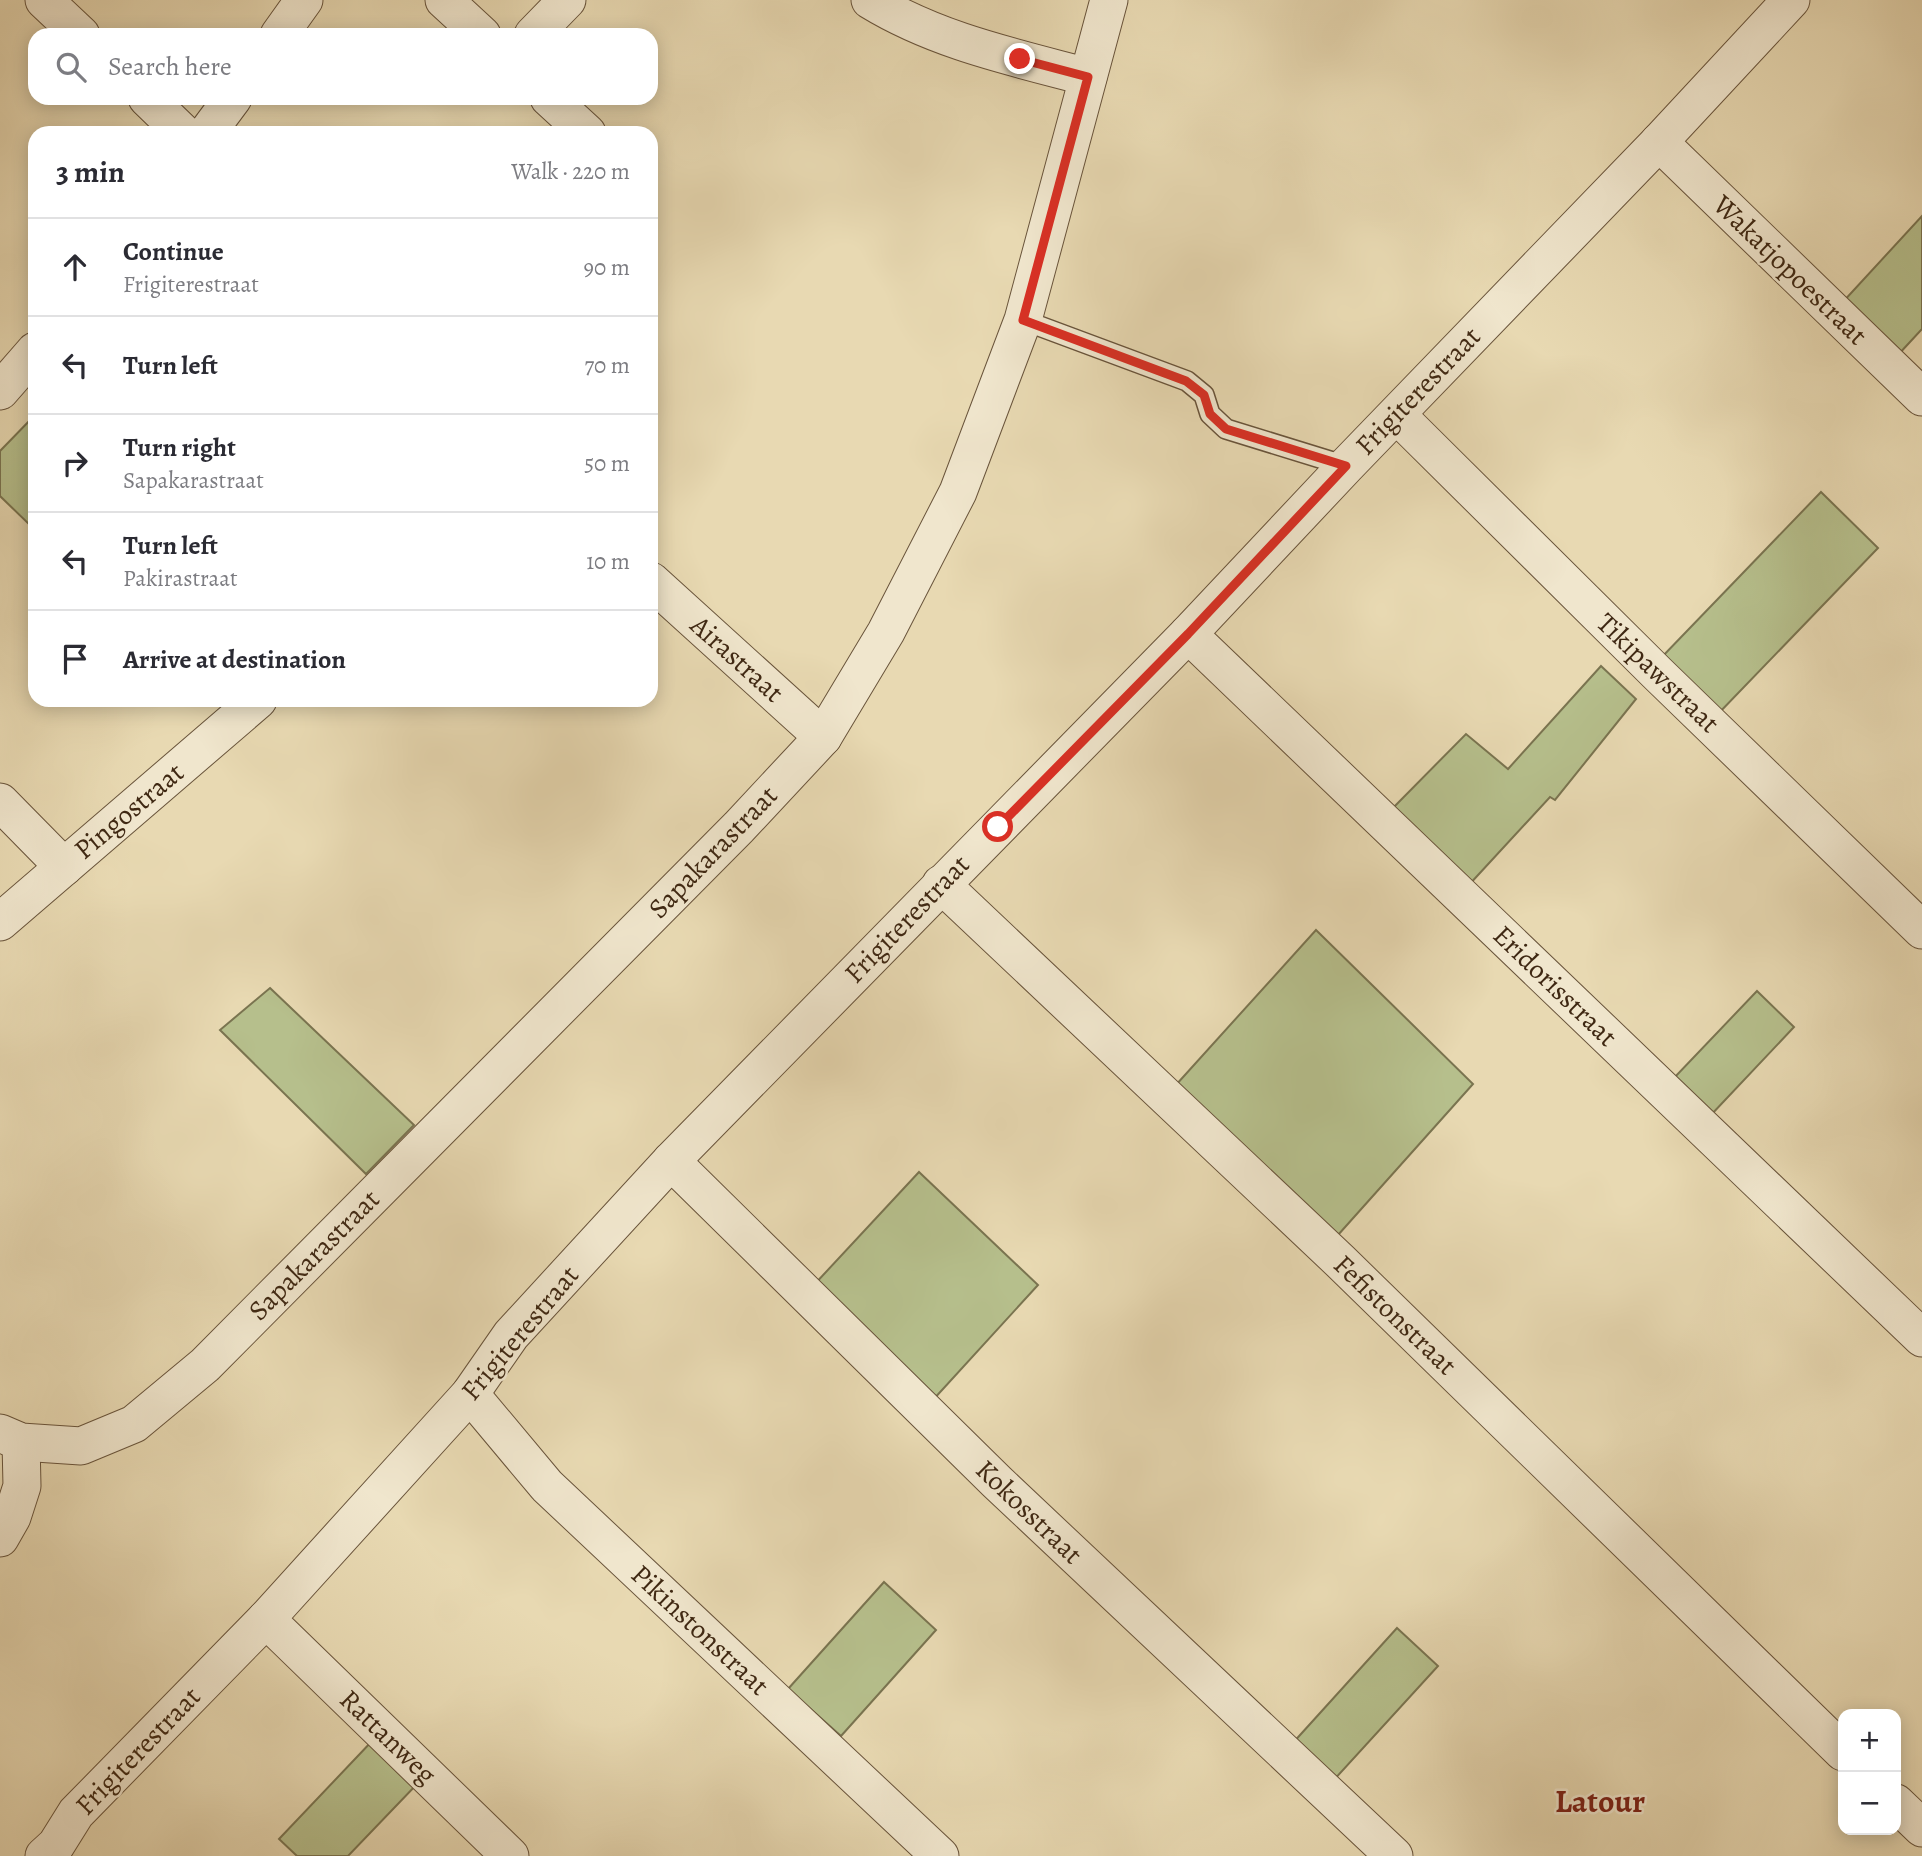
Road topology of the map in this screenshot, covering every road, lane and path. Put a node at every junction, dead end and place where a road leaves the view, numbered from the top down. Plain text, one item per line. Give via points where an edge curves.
1 (44, 0) edge
2 (304, 0) edge
3 (444, 0) edge
4 (567, 0) edge
5 (870, 0) edge
6 (1109, 0) edge
7 (1791, 0) edge
8 (74, 28) edge
9 (284, 28) edge
10 (474, 28) edge
11 (540, 28) edge
12 (1088, 77) junction
13 (154, 105) edge
14 (228, 105) edge
15 (557, 105) edge
16 (176, 126) edge
17 (212, 126) edge
18 (579, 126) edge
19 (1658, 142) junction
20 (1023, 320) junction
21 (28, 359) edge
22 (0, 391) edge
23 (1922, 397) edge
24 (1396, 415) junction
25 (1346, 466) junction
26 (658, 587) edge
27 (1188, 634) junction
28 (250, 707) edge
29 (822, 737) junction
30 (0, 802) edge
31 (64, 867) junction
32 (941, 884) junction
33 (0, 922) edge
34 (1922, 930) edge
35 (671, 1161) junction
36 (1922, 1338) edge
37 (470, 1394) junction
38 (10, 1437) edge
39 (4, 1523) edge
40 (266, 1619) junction
41 (1838, 1747) edge
42 (1901, 1808) edge
43 (1922, 1828) edge
44 (44, 1856) edge
45 (510, 1856) edge
46 (940, 1856) edge
47 (1394, 1856) edge

1 - 8 street
2 - 9 street
3 - 10 street
4 - 11 street
5 - 12 street via 924,29
6 - 12 street, Sapakarastraat
7 - 19 street, Frigiterestraat
12 - 20 street, Sapakarastraat
13 - 16 street
14 - 17 street
15 - 18 street
19 - 23 street, Wakatjopoestraat
19 - 24 street, Frigiterestraat
20 - 25 lane via 1186,381 1204,395 1210,414 1226,429
20 - 29 street, Sapakarastraat via 958,492 886,632
21 - 22 street
24 - 25 street, Frigiterestraat
24 - 34 street, Tikipawstraat
25 - 27 street, Frigiterestraat
26 - 29 street, Airastraat
27 - 32 street, Frigiterestraat
27 - 36 street, Eridorisstraat
28 - 31 street, Pingostraat
29 - 38 street, Sapakarastraat via 730,837 205,1365 134,1423 81,1446
30 - 31 street
31 - 33 street, Pingostraat
32 - 35 street, Frigiterestraat
32 - 41 street, Fefistonstraat via 1341,1262
35 - 37 street, Frigiterestraat via 511,1335
35 - 47 street, Kokosstraat via 997,1482
37 - 40 street, Frigiterestraat
37 - 46 street, Pikinstonstraat via 547,1486
38 - 39 street via 22,1486
40 - 44 street, Frigiterestraat via 76,1812
40 - 45 street, Rattanweg
42 - 43 street

